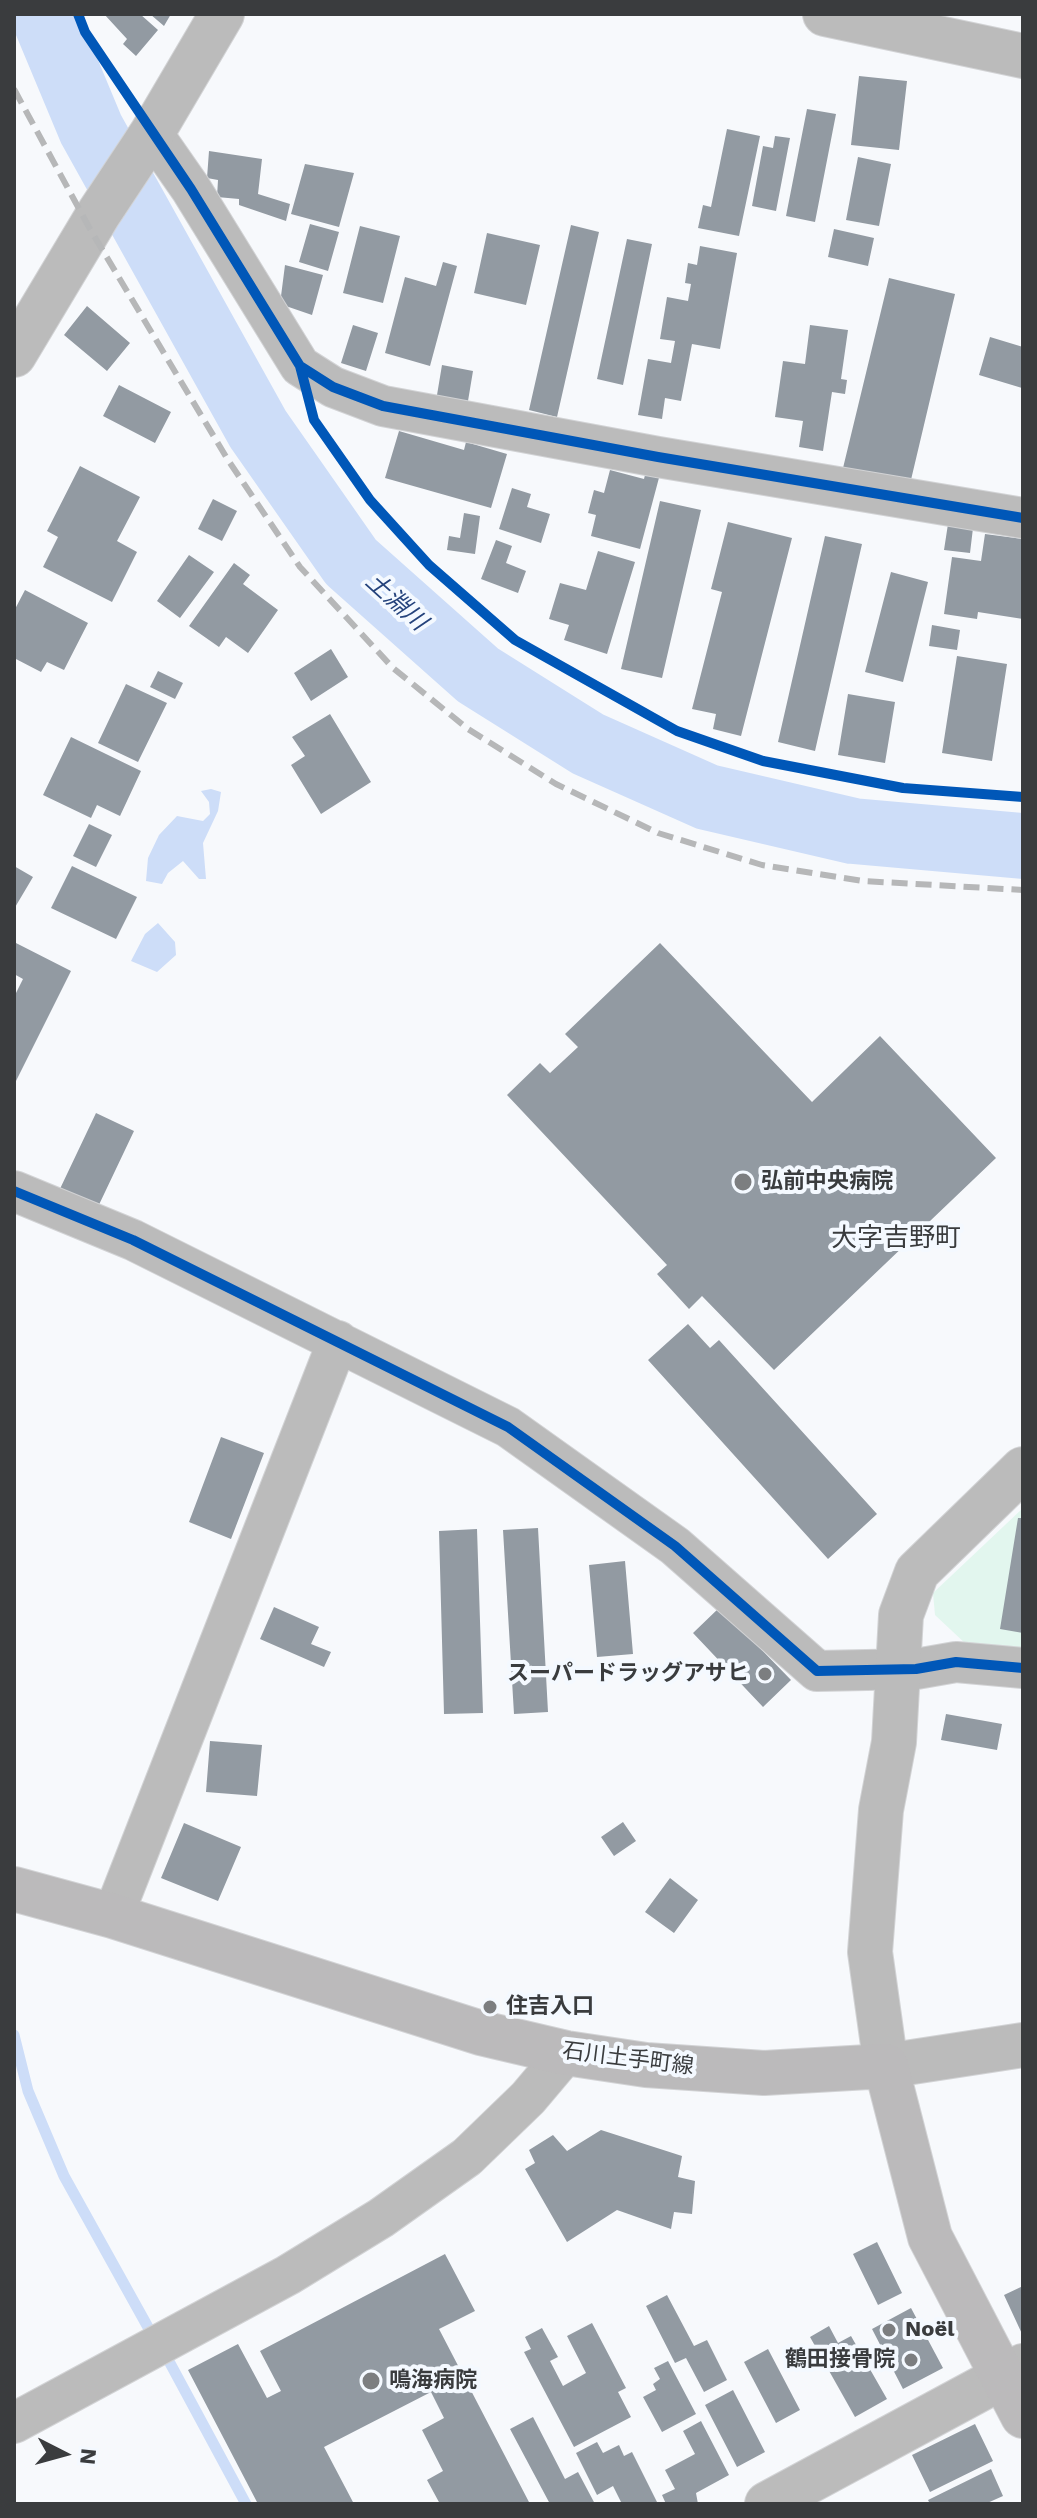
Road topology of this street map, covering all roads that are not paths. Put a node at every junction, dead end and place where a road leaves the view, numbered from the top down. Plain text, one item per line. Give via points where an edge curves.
1 (222, 14) edge
2 (825, 14) edge
3 (943, 26) edge
4 (1023, 56) edge
5 (152, 133) junction
6 (14, 355) edge
7 (1023, 518) edge
8 (14, 1191) edge
9 (338, 1341) junction
10 (1023, 1469) edge
11 (1023, 1668) edge
12 (898, 1669) junction
13 (14, 1889) edge
14 (113, 1916) junction
15 (1023, 2045) edge
16 (566, 2053) junction
17 (886, 2066) junction
18 (1012, 2371) edge
19 (1023, 2416) edge
20 (14, 2423) edge
21 (767, 2504) edge

1 - 5 street
2 - 3 street
3 - 4 street
5 - 6 street
5 - 7 street via 300,366 333,387 383,406
8 - 9 street via 133,1240
9 - 12 street via 508,1427 675,1546 817,1671
9 - 14 street
10 - 12 street via 917,1572 901,1615
11 - 12 street via 956,1662
12 - 17 street via 870,1952
13 - 14 main road, 石川土手町線
14 - 16 main road, 石川土手町線 via 481,2033
15 - 17 street
16 - 17 main road, 石川土手町線 via 764,2073
16 - 20 street via 528,2098 455,2166 381,2218 288,2275
17 - 18 main road via 930,2237
18 - 19 main road
18 - 21 street

